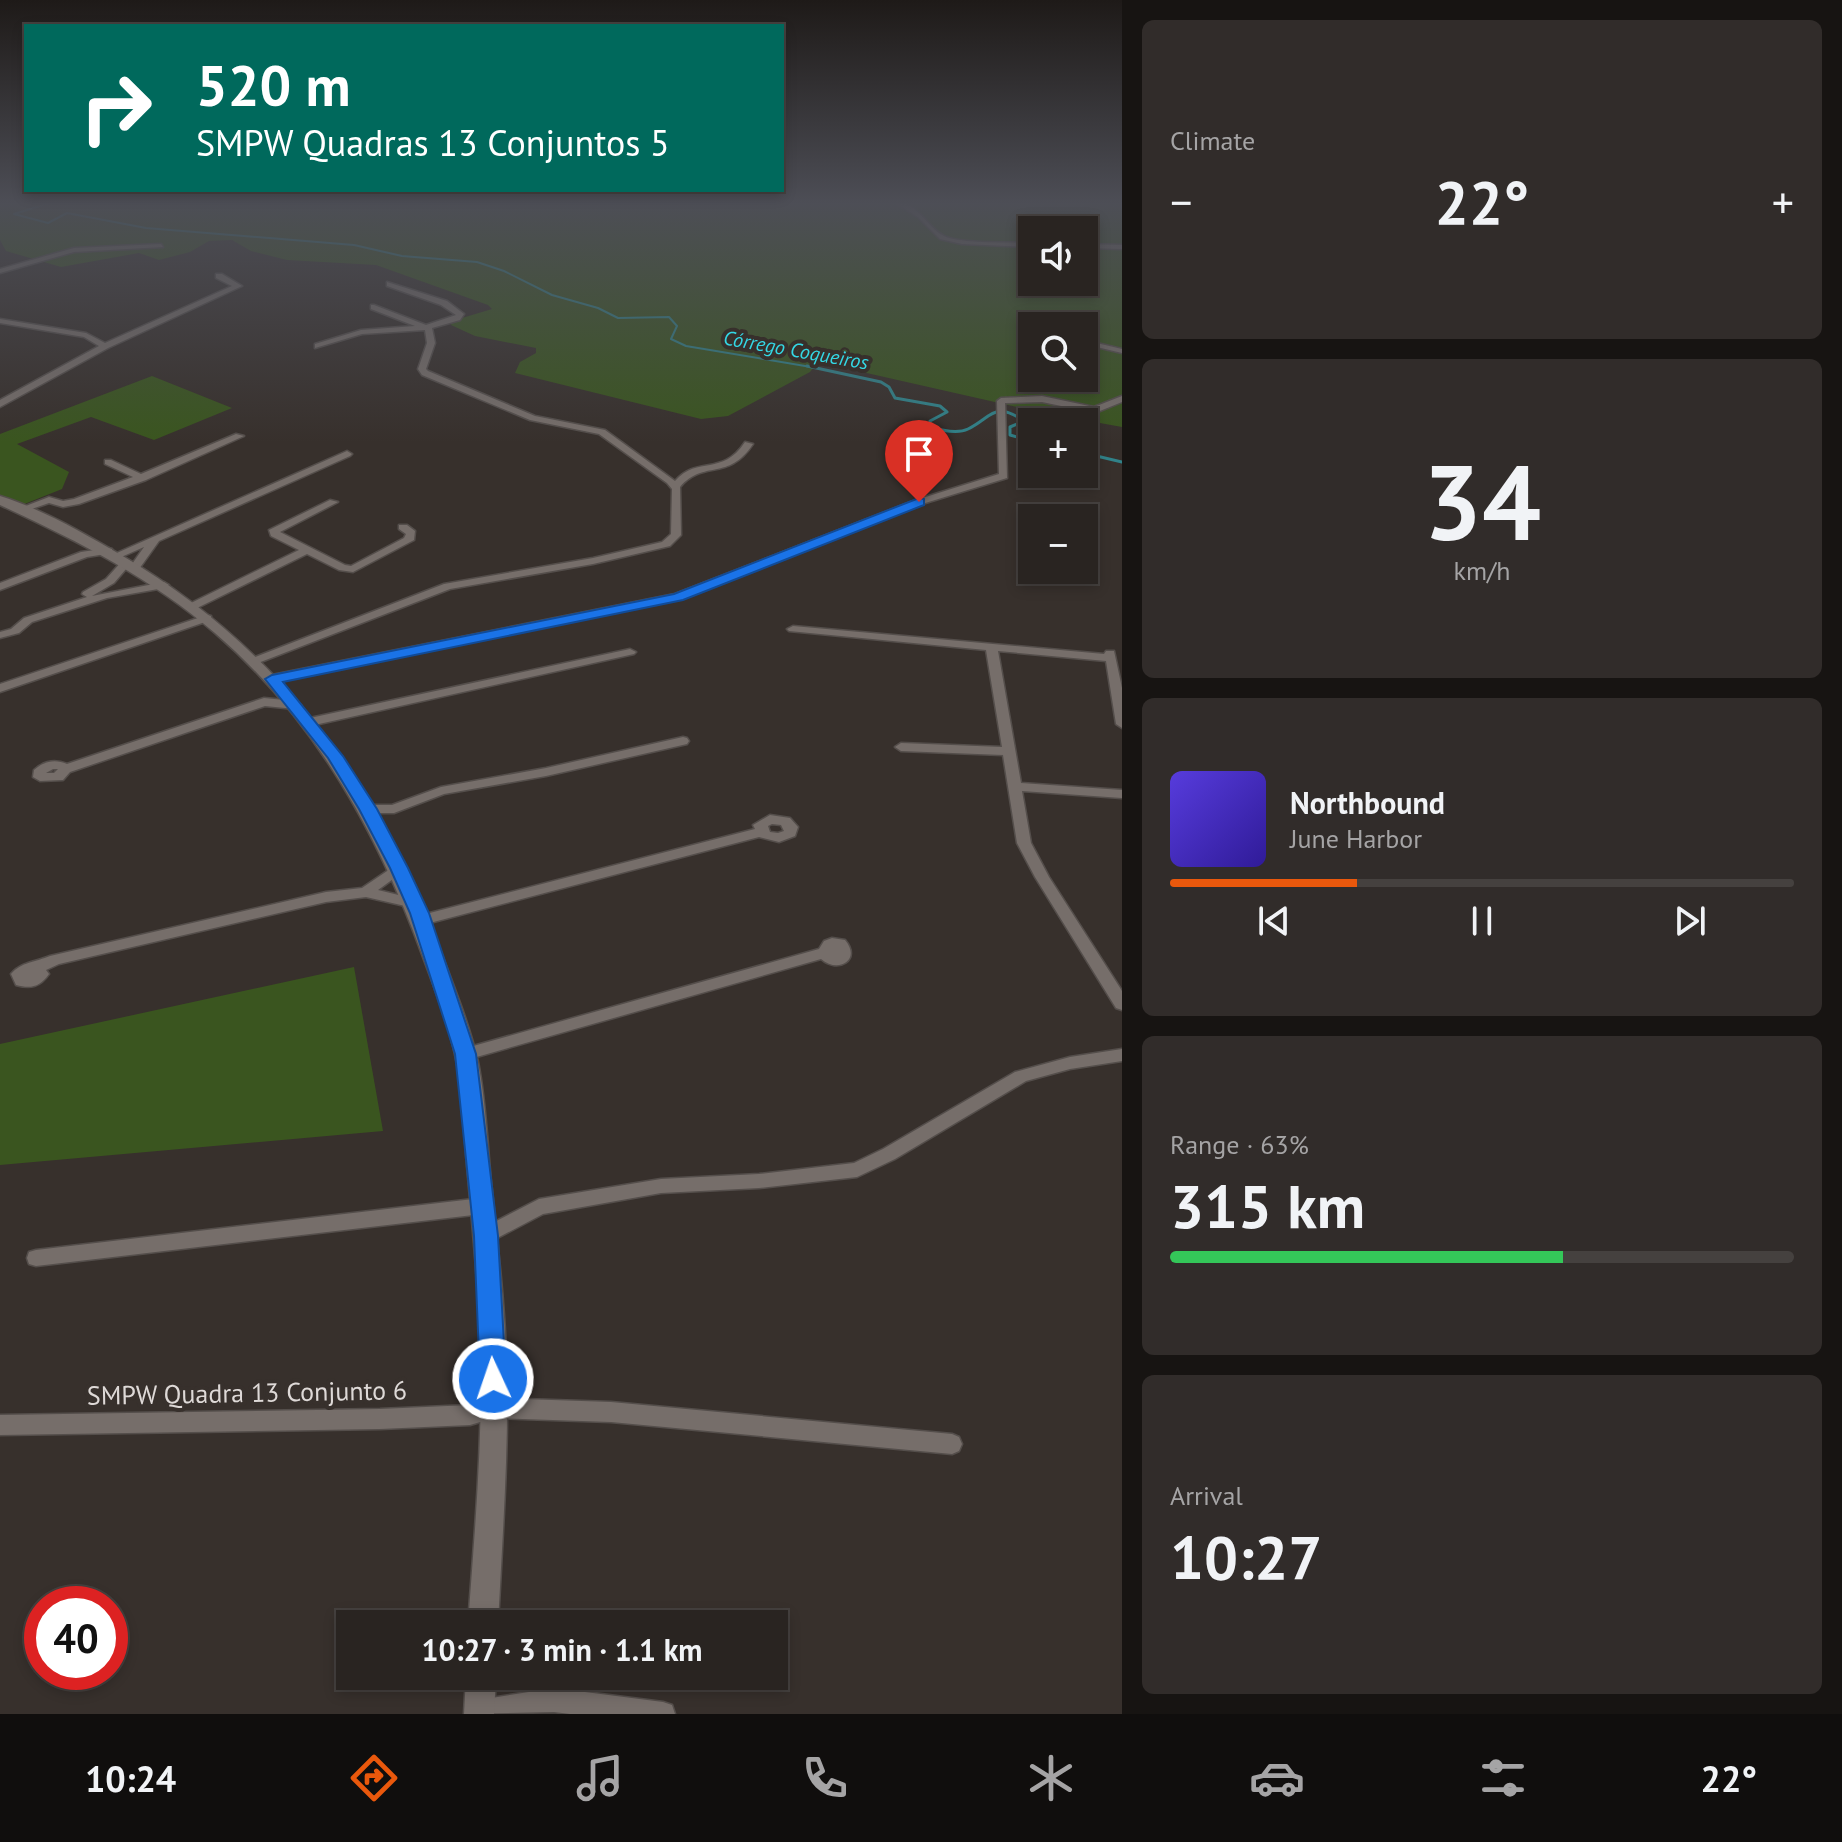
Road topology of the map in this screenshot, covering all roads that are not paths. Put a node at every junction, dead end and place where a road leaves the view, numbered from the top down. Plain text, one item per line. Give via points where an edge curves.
1 (230, 282) edge
2 (390, 284) dead end
3 (374, 307) dead end
4 (0, 321) edge
5 (428, 328) junction
6 (1098, 345) edge
7 (105, 346) junction
8 (318, 346) dead end
9 (1122, 351) edge
10 (1120, 399) edge
11 (0, 404) edge
12 (239, 436) dead end
13 (748, 444) dead end
14 (347, 454) dead end
15 (108, 462) dead end
16 (143, 478) junction
17 (676, 486) junction
18 (0, 500) edge
19 (333, 502) dead end
20 (23, 509) junction
21 (403, 527) dead end
22 (307, 550) junction
23 (120, 556) junction
24 (164, 585) junction
25 (0, 587) edge
26 (134, 590) junction
27 (200, 612) junction
28 (793, 629) dead end
29 (0, 633) edge
30 (991, 646) junction
31 (630, 652) dead end
32 (254, 661) junction
33 (276, 683) junction
34 (0, 688) edge
35 (264, 702) junction
36 (295, 705) junction
37 (310, 722) junction
38 (1122, 724) edge
39 (683, 741) dead end
40 (901, 747) dead end
41 (1010, 751) junction
42 (65, 769) dead end
43 (1016, 787) junction
44 (1122, 794) edge
45 (407, 805) junction
46 (368, 809) junction
47 (378, 829) junction
48 (762, 832) dead end
49 (399, 868) junction
50 (366, 892) junction
51 (418, 912) junction
52 (825, 953) dead end
53 (37, 968) dead end
54 (1122, 1004) edge
55 (466, 1054) junction
56 (1122, 1055) edge
57 (482, 1206) junction
58 (486, 1236) junction
59 (36, 1258) dead end
60 (494, 1408) junction
61 (0, 1425) edge
62 (952, 1444) dead end
63 (484, 1610) edge
64 (480, 1690) edge
65 (479, 1713) edge
66 (663, 1714) edge

1 - 7 street via 238,286
2 - 5 street via 460,314
3 - 5 street
4 - 7 street via 86,335
5 - 8 street via 371,330
5 - 17 street via 431,343 423,372 533,418 605,433
6 - 9 street
7 - 11 street
10 - 33 street via 1095,410 1042,399 1001,401 1004,476 919,502 678,597
12 - 16 street
13 - 17 street via 735,461 696,470
14 - 23 street
15 - 16 street
16 - 20 street via 73,503 49,500
17 - 32 street via 676,535 669,542 448,586
18 - 20 street
19 - 22 street via 274,530
20 - 23 street
21 - 22 street via 411,533 409,540 353,569
22 - 27 street
23 - 24 street
23 - 25 street
23 - 26 street
23 - 29 street via 81,597 22,617
24 - 26 street
24 - 27 street
26 - 29 street
27 - 32 street
27 - 34 street
28 - 30 street
30 - 38 street via 1110,656
30 - 41 street
31 - 37 street
32 - 33 street
33 - 35 street
33 - 36 street
35 - 36 street
35 - 42 street
36 - 37 street
37 - 46 street
39 - 45 street via 441,791
40 - 41 street
41 - 43 street
43 - 44 street
43 - 54 street via 1024,843
45 - 46 street
45 - 47 street
46 - 47 street
47 - 49 street
48 - 51 street
49 - 50 street
49 - 51 street
50 - 51 street
50 - 53 street via 311,900
51 - 55 street
52 - 55 street
55 - 57 street
56 - 58 street via 1021,1076 857,1170 600,1196 539,1207
57 - 58 street
57 - 59 street
58 - 60 street
60 - 61 street, SMPW Quadra 13 Conjunto 6 via 470,1415 380,1419
60 - 62 street, SMPW Quadra 13 Conjunto 6 via 611,1412
60 - 63 street
64 - 65 street
65 - 66 street via 554,1700

